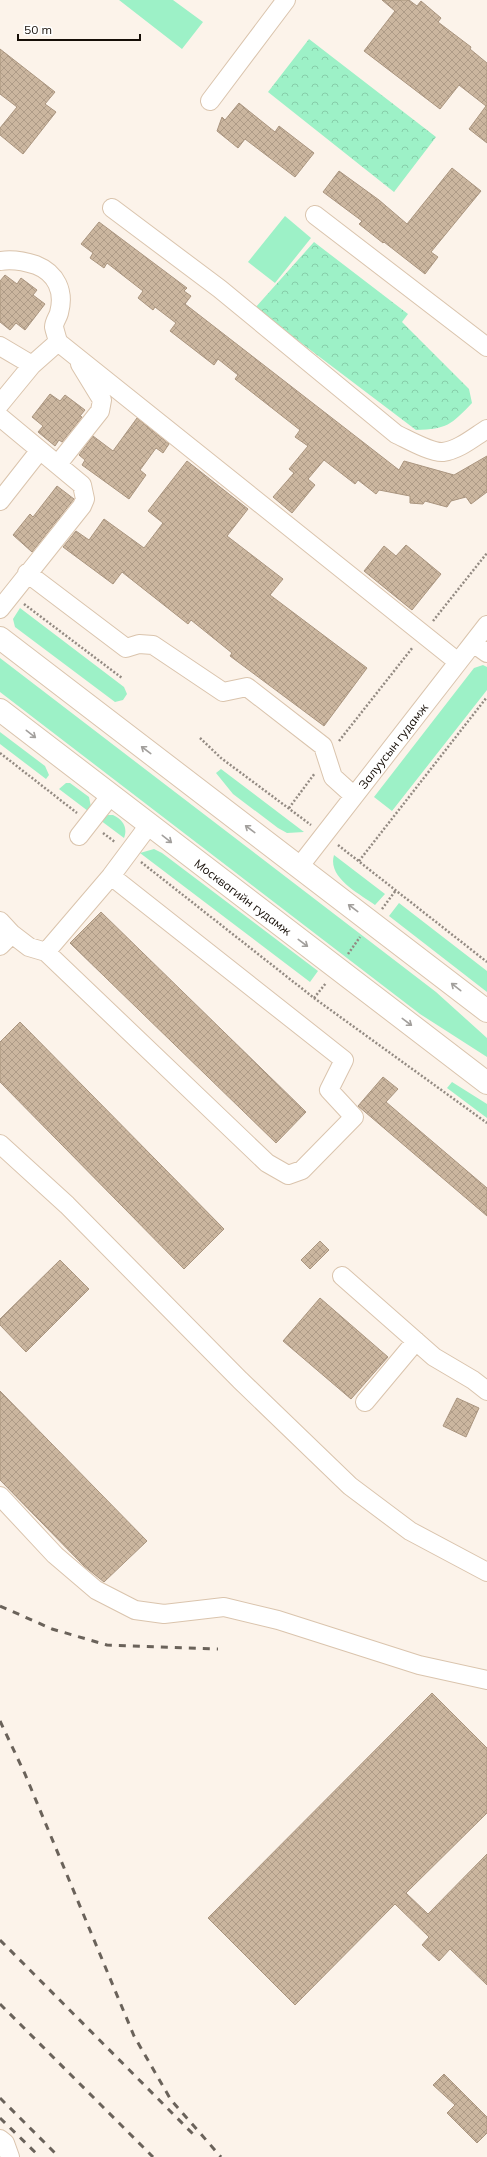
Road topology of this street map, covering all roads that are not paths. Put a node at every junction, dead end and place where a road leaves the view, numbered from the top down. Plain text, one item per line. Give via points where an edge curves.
1 (286, 0) edge
2 (210, 101) dead end
3 (112, 208) dead end
4 (315, 215) dead end
5 (0, 261) edge
6 (58, 342) junction
7 (0, 346) edge
8 (487, 347) edge
9 (75, 355) junction
10 (32, 365) junction
11 (0, 404) edge
12 (0, 417) edge
13 (487, 429) edge
14 (40, 450) junction
15 (58, 464) junction
16 (0, 501) edge
17 (27, 573) junction
18 (0, 609) edge
19 (487, 625) edge
20 (0, 638) edge
21 (480, 648) edge
22 (458, 662) junction
23 (0, 710) edge
24 (111, 795) junction
25 (354, 796) junction
26 (149, 825) junction
27 (84, 829) road end
28 (299, 867) junction
29 (111, 876) junction
30 (0, 921) edge
31 (6, 940) edge
32 (46, 952) junction
33 (487, 1011) edge
34 (487, 1083) edge
35 (0, 1144) edge
36 (342, 1276) dead end
37 (416, 1341) junction
38 (487, 1391) edge
39 (365, 1402) dead end
40 (0, 1496) edge
41 (487, 1572) edge
42 (487, 1680) edge
43 (0, 2139) edge
44 (10, 2157) edge

1 - 2 street
3 - 13 street via 220,289 396,434 421,446 442,452 464,444
4 - 8 street
5 - 6 street via 26,262 45,269 56,279 60,294 60,311 54,326
6 - 9 street
6 - 10 street
7 - 10 street
9 - 15 street via 102,400 100,411
9 - 22 street
10 - 11 street
12 - 14 street
14 - 15 street
14 - 16 street
15 - 17 street via 82,485 85,499
17 - 18 street
17 - 25 street via 126,648 139,644 153,646 223,692 247,687 323,746 333,777
19 - 21 street, Залуусын гудамж
28 -> 20 highway
21 - 22 street, Залуусын гудамж
22 - 25 street, Залуусын гудамж
23 -> 24 highway, Москвагийн гудамж
24 - 26 highway, Москвагийн гудамж
24 - 27 street
25 - 28 street, Залуусын гудамж
26 - 29 street
26 -> 34 highway, Москвагийн гудамж
33 -> 28 highway
29 - 32 street
29 - 32 street via 344,1060 329,1090 354,1117 302,1170 285,1174 267,1163
30 - 31 street
31 - 32 street
35 - 41 street via 67,1205 240,1380 350,1486 410,1531
36 - 37 street
37 - 38 street via 434,1357
37 - 39 street
40 - 42 street via 56,1555 96,1590 135,1610 164,1614 224,1607 286,1622 419,1665
43 - 44 street via 5,2143

